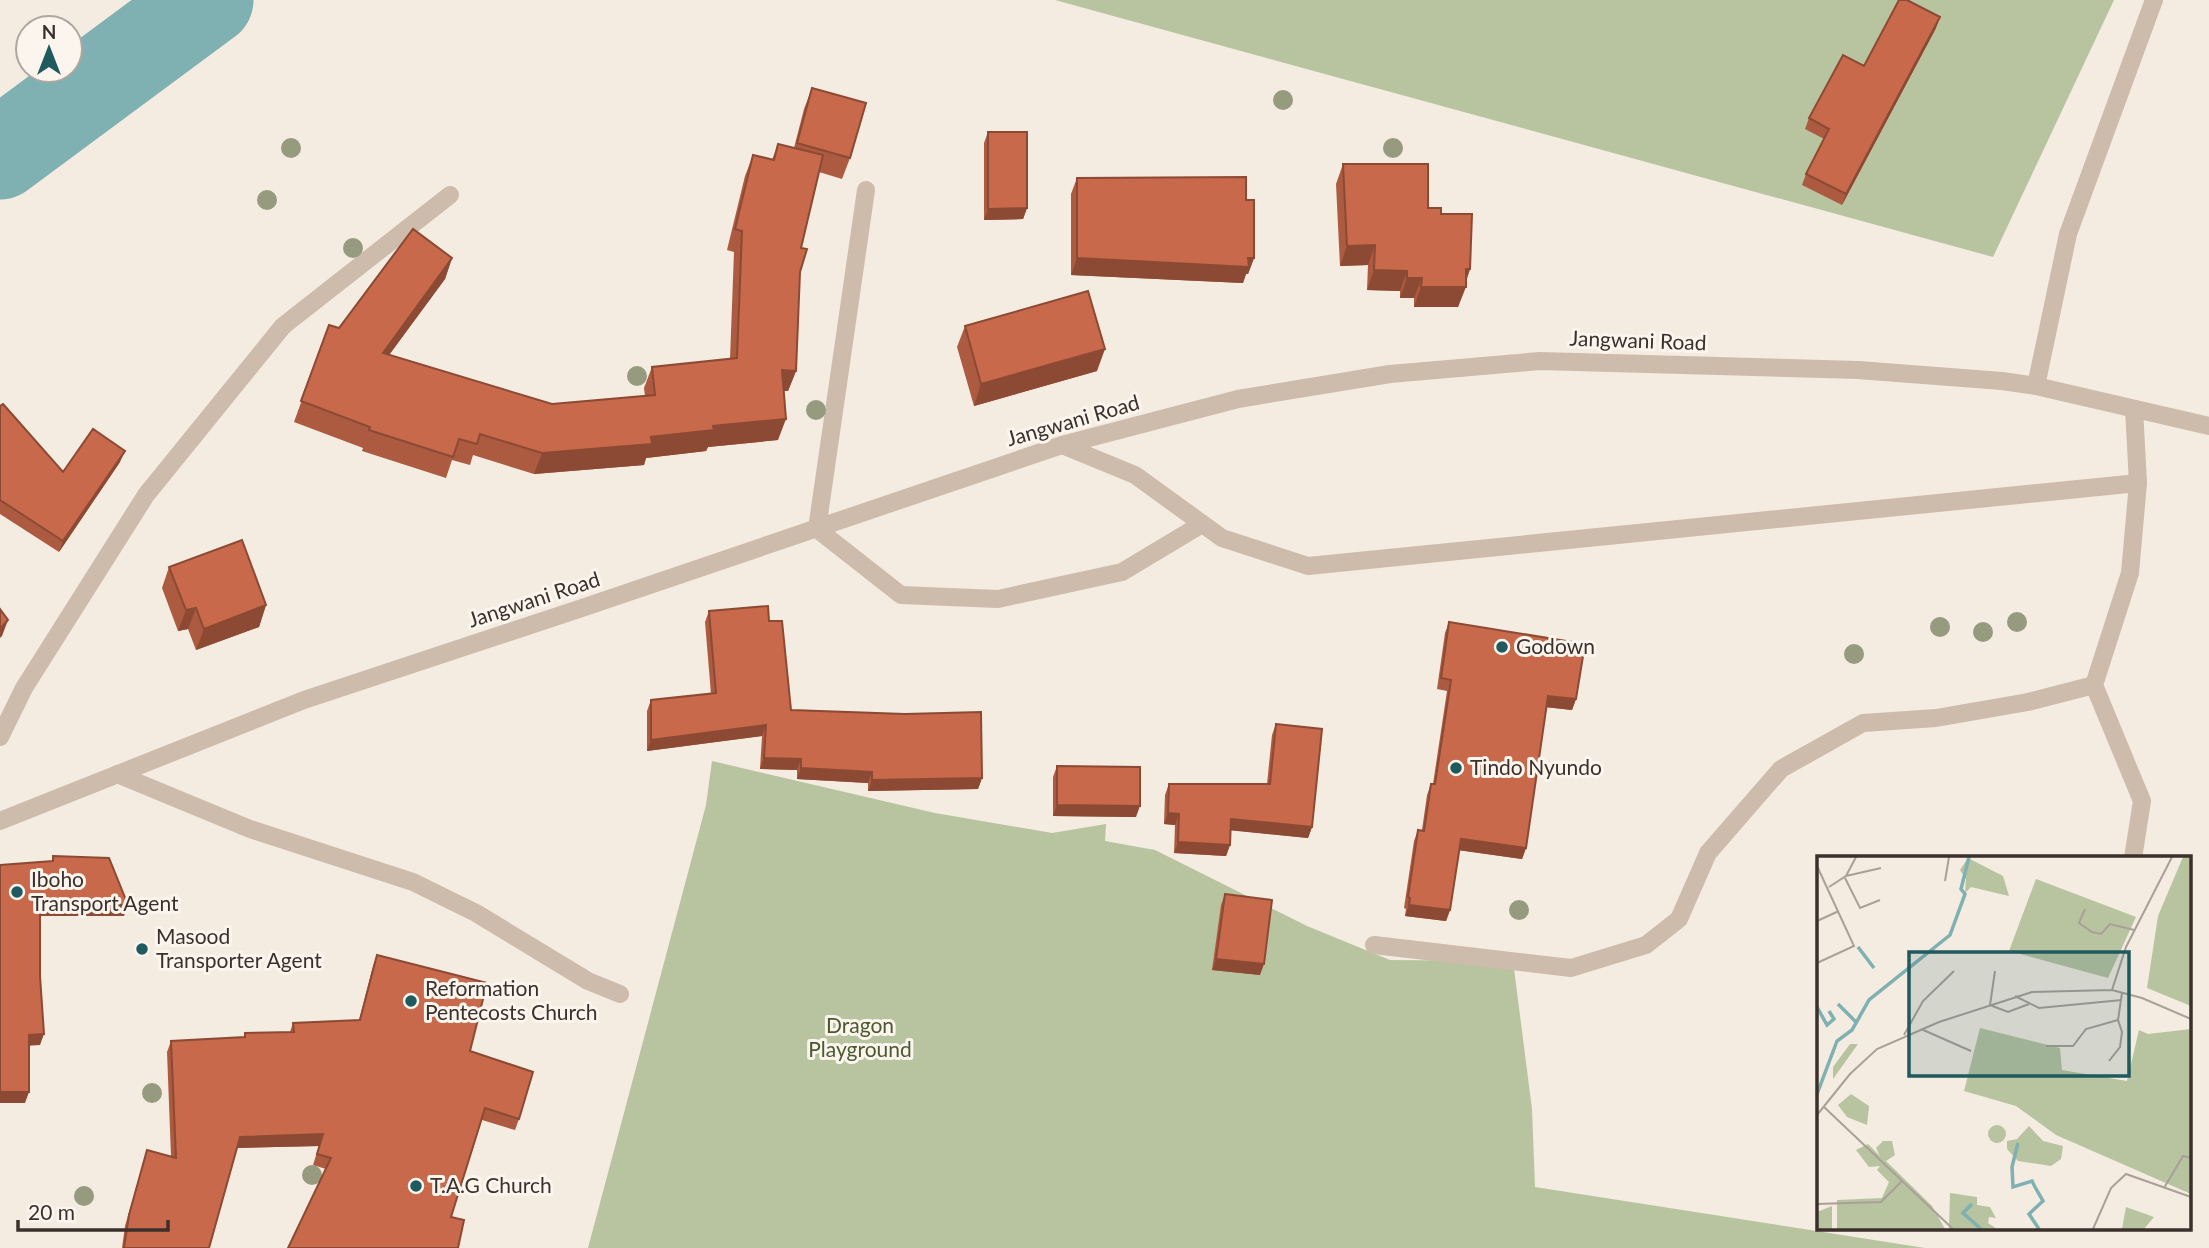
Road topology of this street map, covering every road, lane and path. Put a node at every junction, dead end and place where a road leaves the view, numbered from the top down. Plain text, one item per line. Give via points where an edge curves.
1 (2154, 0) edge
2 (866, 190) dead end
3 (450, 195) dead end
4 (2036, 386) junction
5 (2134, 409) junction
6 (2209, 426) edge
7 (1062, 445) junction
8 (2138, 483) junction
9 (1202, 524) junction
10 (817, 528) junction
11 (2094, 685) junction
12 (0, 737) edge
13 (117, 774) junction
14 (0, 821) edge
15 (2133, 856) edge
16 (1374, 945) dead end
17 (620, 994) dead end

1 - 4 street via 2068,234
2 - 10 street
3 - 12 street via 283,326 146,495 24,688
4 - 5 street, Jangwani Road
4 - 7 street, Jangwani Road via 1858,370 1540,361 1390,374 1238,399
5 - 6 street, Jangwani Road
5 - 8 street
7 - 9 street via 1135,475
7 - 10 street, Jangwani Road
8 - 9 street via 1308,566 1222,538
8 - 11 street via 2130,573
9 - 10 street via 1122,572 998,599 901,595
10 - 13 street, Jangwani Road via 304,700
11 - 15 street via 2142,801
11 - 16 street via 1936,718 1863,723 1781,769 1708,853 1679,919 1646,945 1571,968
13 - 14 street, Jangwani Road
13 - 17 street via 250,829 413,882 476,913 587,981

